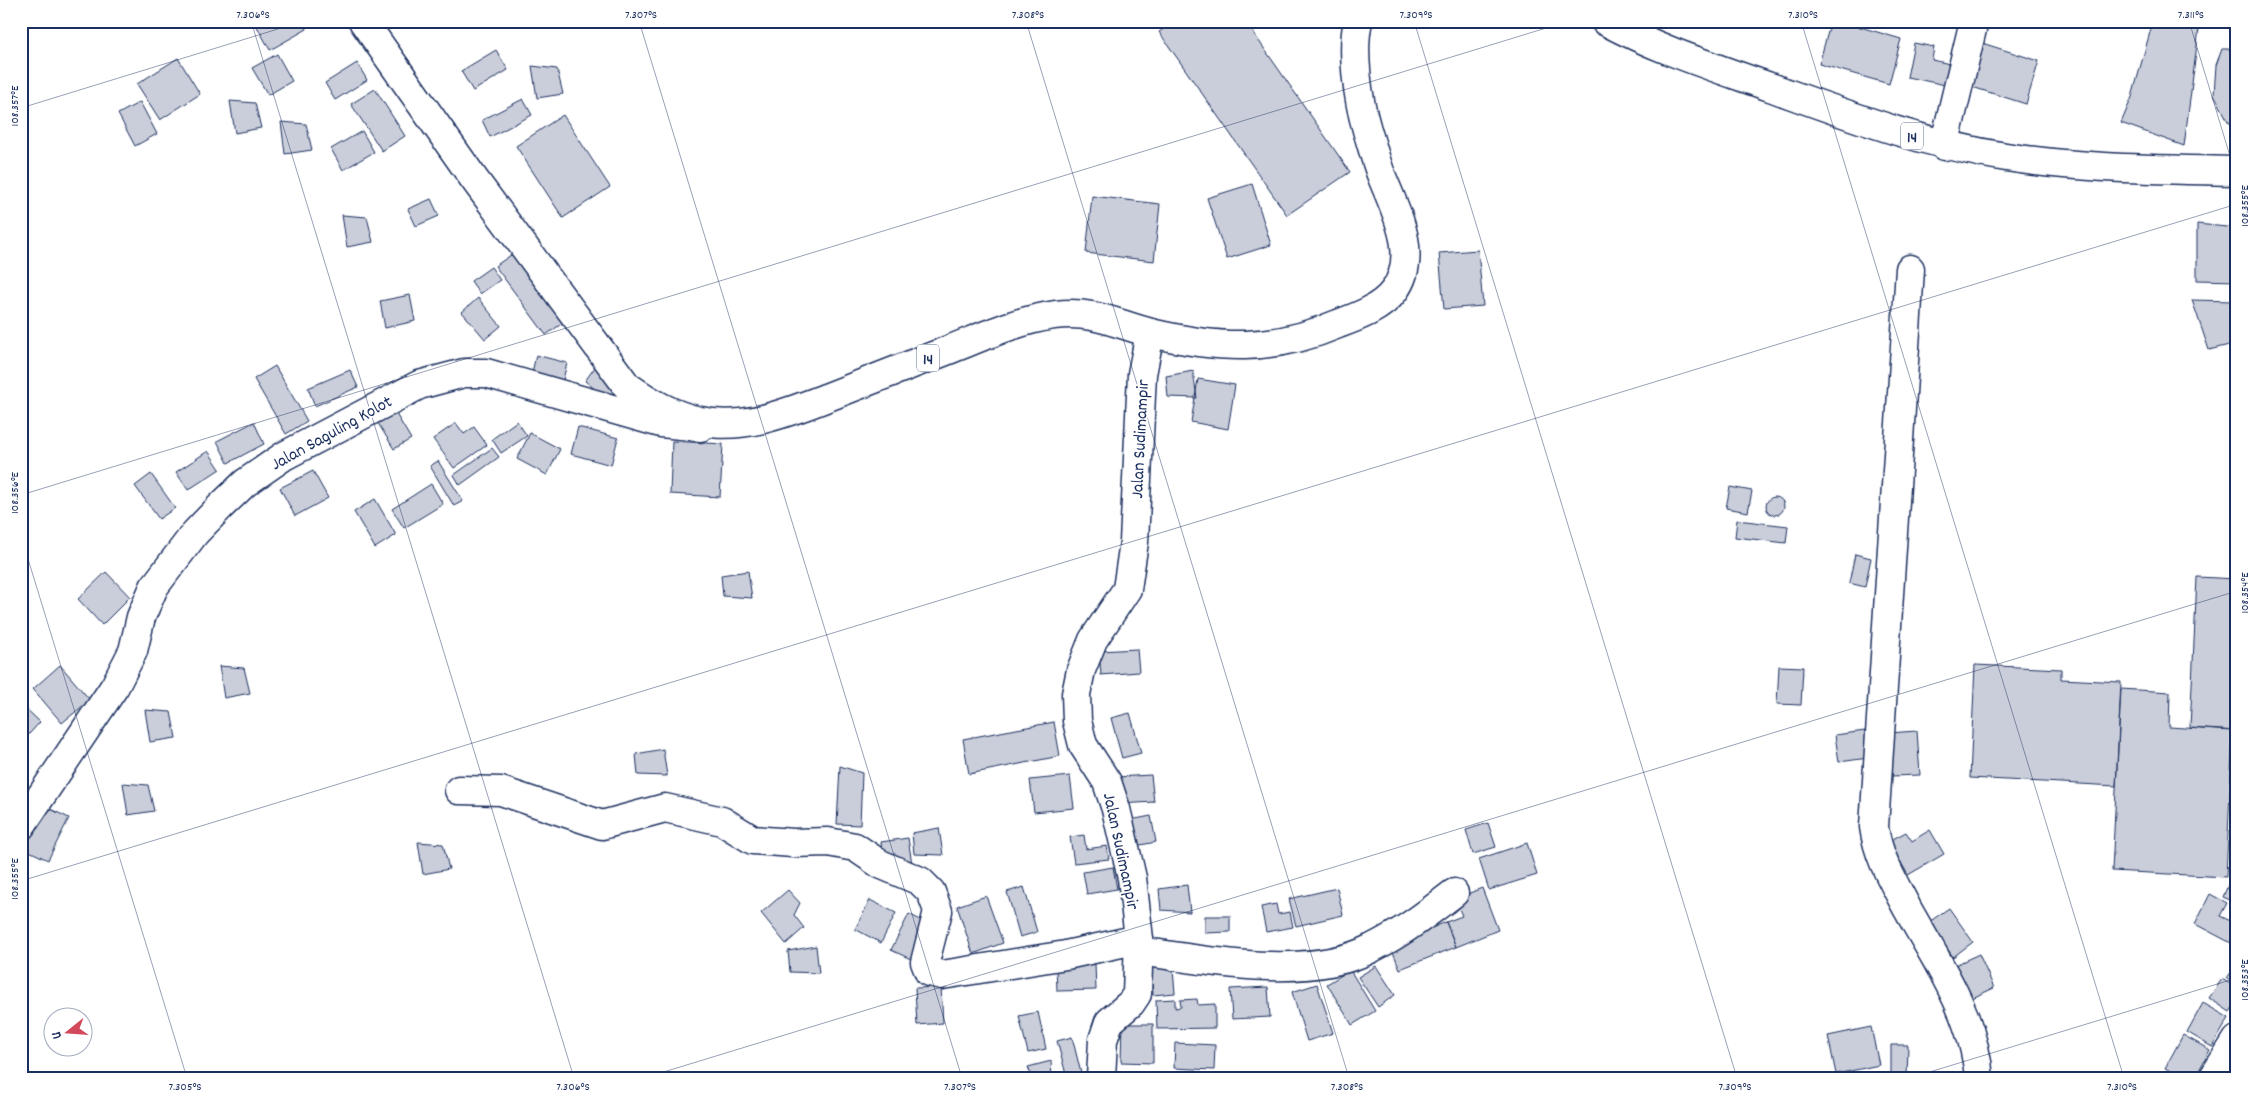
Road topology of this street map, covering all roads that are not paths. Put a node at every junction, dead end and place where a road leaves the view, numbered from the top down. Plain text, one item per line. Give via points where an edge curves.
1 (363, 21) edge
2 (1358, 21) edge
3 (1605, 21) edge
4 (1974, 21) edge
5 (1944, 146) junction
6 (2237, 171) edge
7 (1910, 269) dead end
8 (1150, 332) junction
9 (734, 424) junction
10 (460, 790) dead end
11 (21, 826) edge
12 (1454, 892) dead end
13 (1139, 945) junction
14 (2237, 1040) edge
15 (1101, 1078) edge
16 (1979, 1078) edge
17 (2213, 1078) edge

1 - 9 main road, 14 via 474,179 627,386 654,405 678,414 702,422
2 - 8 main road, 14 via 1356,57 1366,126 1403,232 1406,251 1404,271 1395,290 1387,300 1327,329 1257,346 1228,347
3 - 5 main road, 14 via 1672,52
4 - 5 main road
5 - 6 main road, 14 via 2068,164
7 - 16 main road via 1874,827 1886,870 1962,1007 1972,1038
8 - 9 main road, 14 via 1087,314 1052,315 1006,327 810,404 768,418
8 - 13 main road, Jalan Sudimampir via 1142,374 1134,542 1127,589 1093,640 1076,694 1077,721 1083,745 1107,782 1116,809 1132,878
9 - 11 main road, Jalan Saguling Kolot via 719,429 661,423 486,373 464,373 419,385 284,456 221,506 195,533 154,587 141,617 133,651 115,686
10 - 13 main road via 501,790 602,826 665,808 722,821 753,840 828,842 855,847 880,864 920,881 932,892 938,911 925,962 929,972 942,975
12 - 13 main road via 1412,925 1371,949 1340,961 1289,966 1218,963
13 - 15 main road, Jalan Sudimampir via 1136,994 1109,1022 1103,1040
14 - 17 main road

